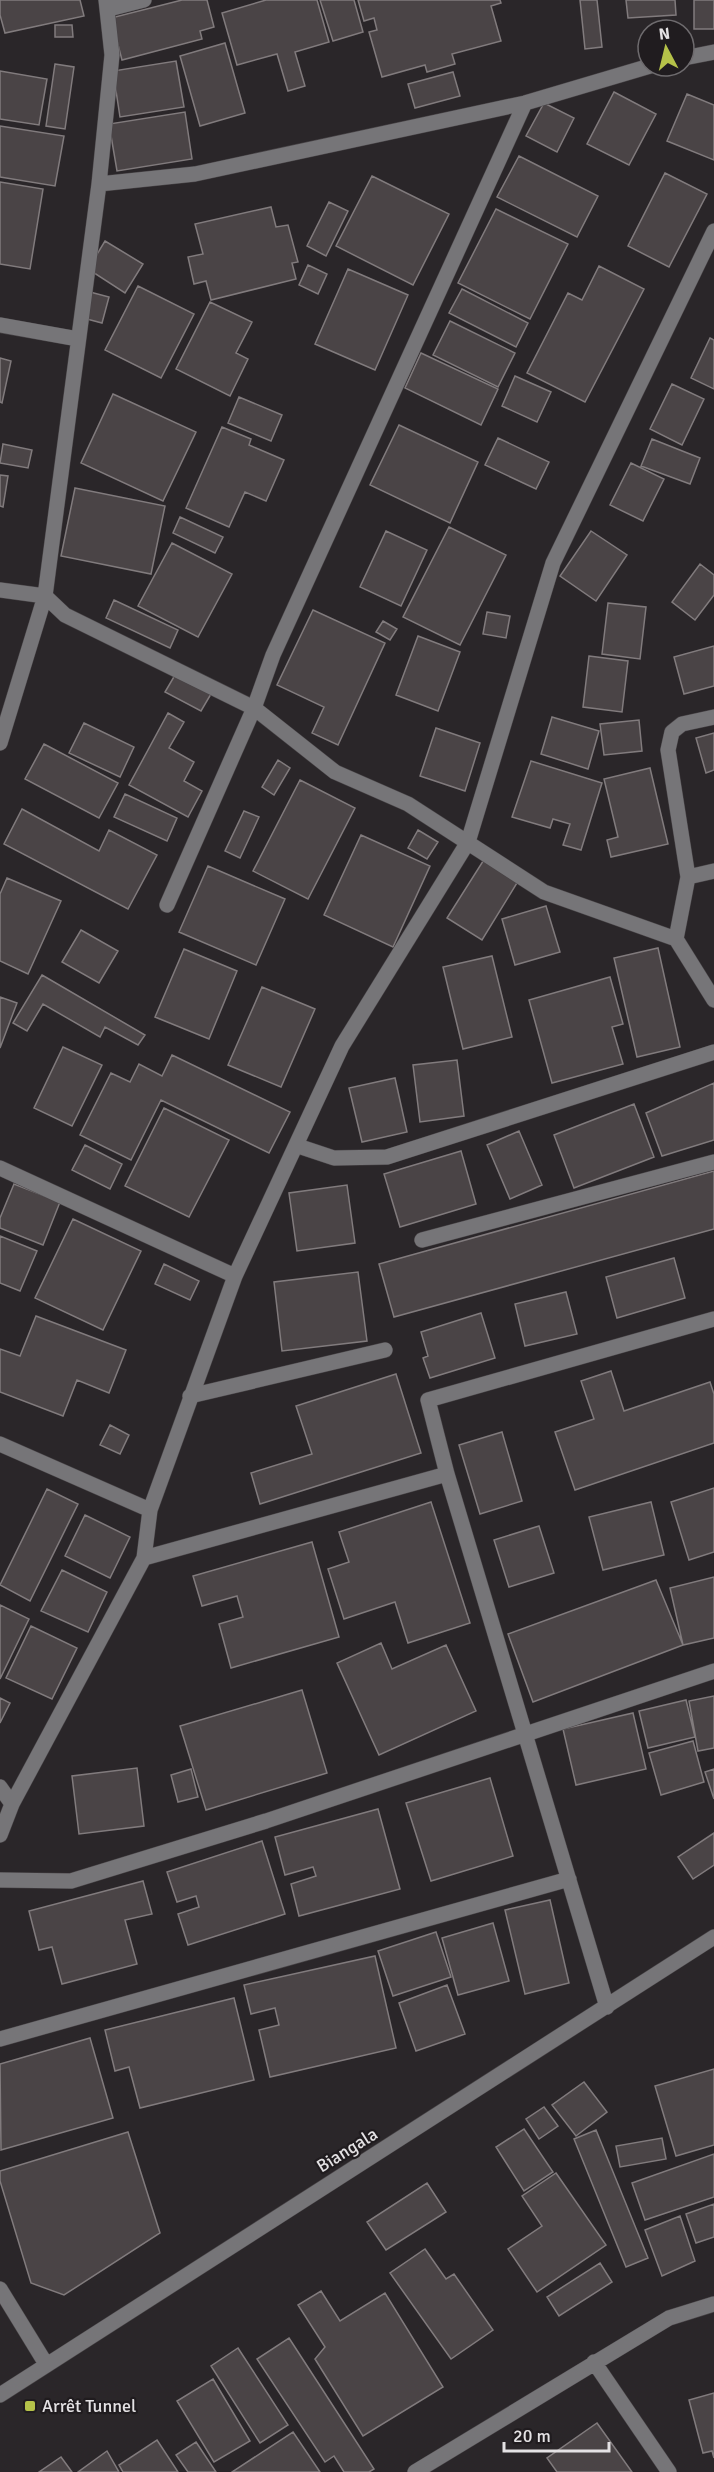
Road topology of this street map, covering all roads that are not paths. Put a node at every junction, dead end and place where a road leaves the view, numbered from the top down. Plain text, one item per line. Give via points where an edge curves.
1 (144, 0) edge
2 (107, 5) edge
3 (714, 52) edge
4 (696, 56) edge
5 (636, 70) edge
6 (525, 103) junction
7 (99, 184) junction
8 (714, 231) edge
9 (0, 325) edge
10 (78, 339) junction
11 (0, 590) edge
12 (45, 596) junction
13 (254, 708) junction
14 (714, 717) edge
15 (0, 743) edge
16 (468, 842) junction
17 (714, 871) edge
18 (688, 877) junction
19 (167, 905) dead end
20 (676, 939) junction
21 (714, 1000) edge
22 (714, 1052) edge
23 (298, 1146) junction
24 (714, 1162) edge
25 (0, 1168) edge
26 (422, 1240) dead end
27 (235, 1276) junction
28 (714, 1319) edge
29 (385, 1350) dead end
30 (190, 1396) junction
31 (0, 1444) edge
32 (447, 1474) junction
33 (150, 1510) junction
34 (144, 1558) junction
35 (714, 1671) edge
36 (527, 1733) junction
37 (0, 1787) edge
38 (12, 1804) junction
39 (0, 1835) edge
40 (569, 1879) junction
41 (0, 1880) edge
42 (714, 1937) edge
43 (608, 2007) junction
44 (0, 2039) edge
45 (0, 2289) edge
46 (714, 2304) edge
47 (594, 2362) junction
48 (46, 2364) junction
49 (0, 2395) edge
50 (415, 2472) edge
51 (669, 2472) edge

1 - 2 street
2 - 7 street via 112,54
3 - 4 street
5 - 6 street
6 - 7 street via 195,174
6 - 13 street via 273,655
7 - 10 street
8 - 16 street via 553,563
9 - 10 street
10 - 12 street
11 - 12 street
12 - 13 street via 65,615
12 - 15 street
13 - 16 street via 335,772 408,804
13 - 19 street
14 - 18 street via 682,724 672,732 668,750
16 - 20 street via 544,892
16 - 23 street via 342,1046
17 - 18 street
18 - 20 street
20 - 21 street
22 - 23 street via 387,1157 333,1158
23 - 27 street
24 - 26 street
25 - 27 street
27 - 30 street
28 - 32 street via 429,1400
29 - 30 street
30 - 33 street
31 - 33 street
32 - 34 street
32 - 36 street
33 - 34 street
34 - 38 street
35 - 36 street
36 - 40 street
36 - 41 street via 266,1821 70,1881
37 - 38 street
38 - 39 street
40 - 43 street
40 - 44 street
42 - 43 street, Biangala
43 - 48 street, Biangala
45 - 48 street
46 - 47 street via 669,2318
47 - 50 street
47 - 51 street
48 - 49 street, Biangala

